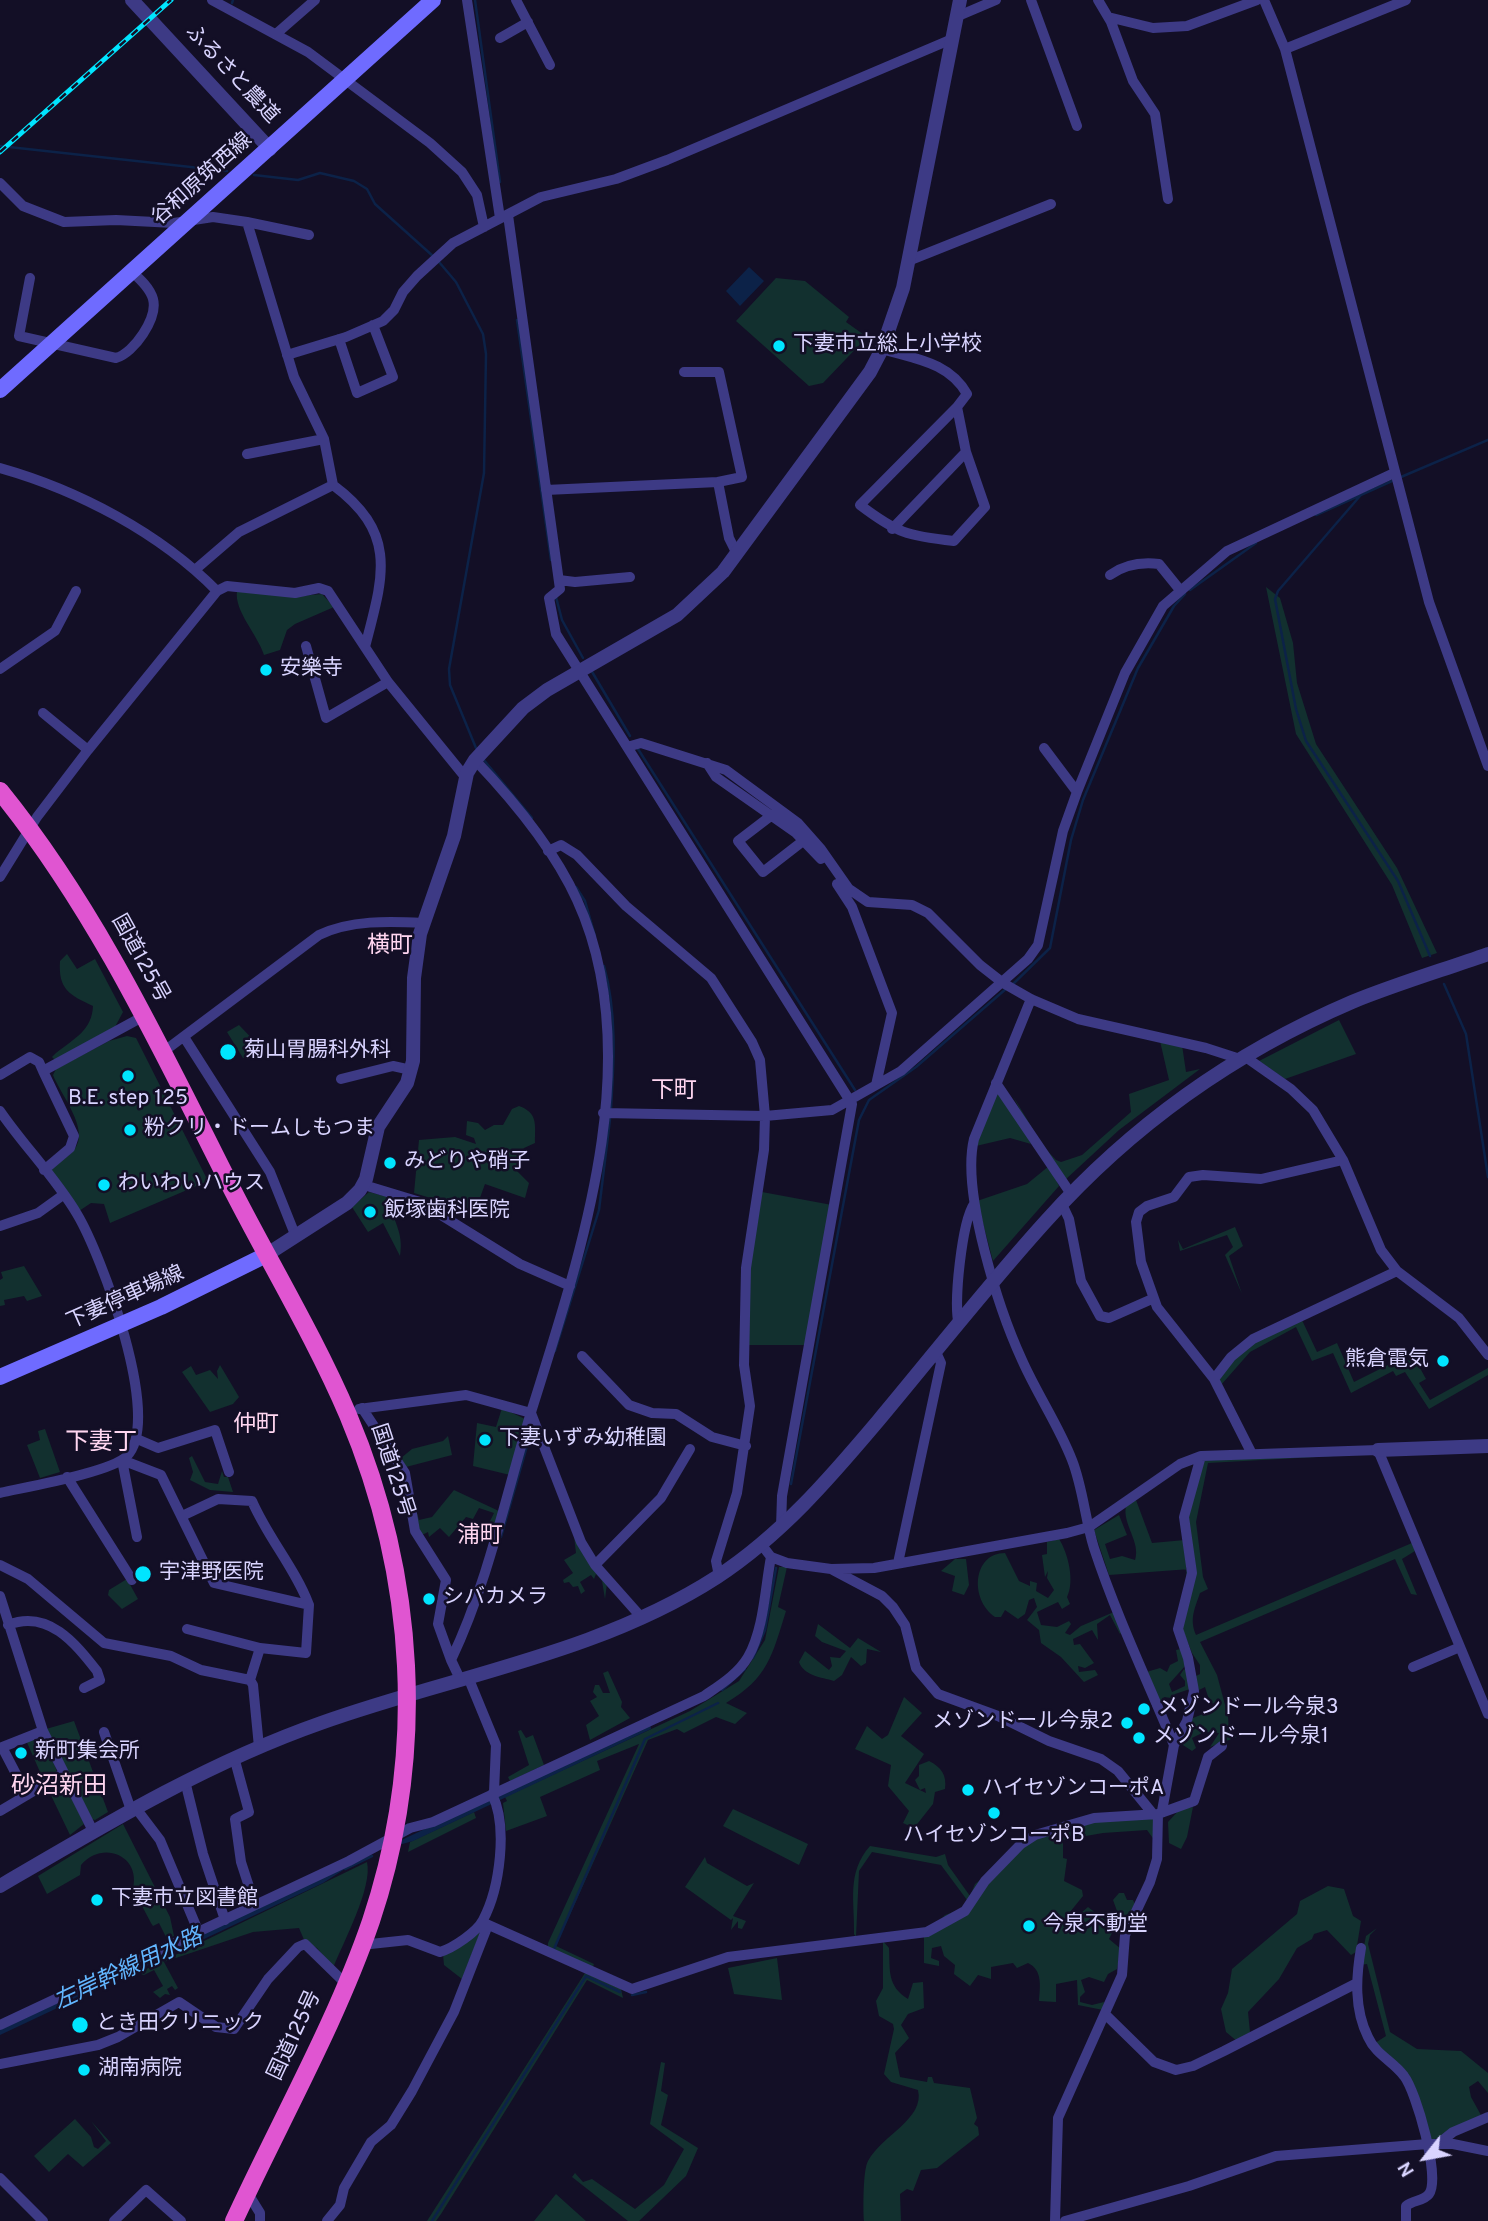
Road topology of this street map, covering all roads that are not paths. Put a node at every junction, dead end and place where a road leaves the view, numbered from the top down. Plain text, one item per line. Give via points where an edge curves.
1 (132, 0) edge
2 (212, 0) edge
3 (314, 0) edge
4 (433, 0) edge
5 (467, 0) edge
6 (516, 0) edge
7 (960, 0) edge
8 (996, 0) edge
9 (1031, 0) edge
10 (1098, 0) edge
11 (1257, 0) edge
12 (1264, 0) edge
13 (1406, 0) edge
14 (1384, 4) edge
15 (956, 17) junction
16 (1108, 17) junction
17 (528, 23) junction
18 (276, 34) junction
19 (500, 38) dead end
20 (952, 39) junction
21 (1285, 49) junction
22 (550, 65) dead end
23 (348, 79) junction
24 (1077, 125) dead end
25 (270, 149) junction
26 (0, 183) edge
27 (1168, 199) dead end
28 (1051, 204) dead end
29 (504, 217) junction
30 (188, 222) junction
31 (247, 222) junction
32 (484, 228) junction
33 (309, 234) dead end
34 (908, 261) junction
35 (132, 272) junction
36 (30, 278) dead end
37 (373, 325) junction
38 (339, 339) junction
39 (52, 344) junction
40 (882, 349) junction
41 (287, 355) junction
42 (684, 372) dead end
43 (0, 390) edge
44 (957, 407) junction
45 (324, 439) junction
46 (967, 452) junction
47 (247, 454) dead end
48 (0, 468) edge
49 (1394, 473) junction
50 (718, 482) junction
51 (333, 485) junction
52 (546, 490) junction
53 (892, 529) junction
54 (737, 554) junction
55 (195, 569) junction
56 (1110, 575) dead end
57 (630, 577) dead end
58 (559, 585) junction
59 (1180, 590) junction
60 (76, 591) dead end
61 (217, 591) junction
62 (306, 646) dead end
63 (365, 647) junction
64 (0, 669) edge
65 (578, 670) junction
66 (388, 682) junction
67 (43, 713) dead end
68 (627, 747) junction
69 (1045, 748) dead end
70 (88, 750) junction
71 (475, 760) junction
72 (707, 764) junction
73 (1488, 766) edge
74 (466, 778) junction
75 (0, 791) edge
76 (1077, 792) junction
77 (772, 815) junction
78 (30, 829) junction
79 (803, 841) junction
80 (548, 851) junction
81 (0, 877) edge
82 (423, 923) junction
83 (1488, 954) edge
84 (1001, 982) junction
85 (1031, 999) junction
86 (144, 1017) junction
87 (184, 1037) junction
88 (163, 1052) junction
89 (1242, 1058) junction
90 (411, 1070) junction
91 (43, 1071) junction
92 (0, 1075) edge
93 (341, 1079) dead end
94 (996, 1083) junction
95 (876, 1085) junction
96 (851, 1100) junction
97 (0, 1111) edge
98 (603, 1113) junction
99 (765, 1116) junction
100 (1343, 1160) junction
101 (44, 1170) junction
102 (364, 1185) junction
103 (63, 1195) junction
104 (1067, 1199) junction
105 (974, 1204) junction
106 (0, 1226) edge
107 (296, 1237) junction
108 (266, 1255) junction
109 (1397, 1271) junction
110 (995, 1282) junction
111 (570, 1286) junction
112 (1152, 1299) junction
113 (123, 1324) junction
114 (959, 1325) junction
115 (936, 1352) junction
116 (1488, 1355) edge
117 (582, 1356) dead end
118 (0, 1377) edge
119 (1214, 1378) junction
120 (354, 1410) junction
121 (531, 1413) junction
122 (137, 1439) junction
123 (1488, 1446) edge
124 (746, 1447) junction
125 (690, 1449) dead end
126 (1378, 1450) junction
127 (1252, 1454) junction
128 (1201, 1456) junction
129 (122, 1460) junction
130 (229, 1472) dead end
131 (67, 1477) junction
132 (0, 1493) edge
133 (182, 1516) junction
134 (781, 1527) junction
135 (1089, 1527) junction
136 (137, 1537) dead end
137 (761, 1544) junction
138 (771, 1557) junction
139 (898, 1563) junction
140 (0, 1565) edge
141 (595, 1565) junction
142 (831, 1569) junction
143 (719, 1576) junction
144 (132, 1580) dead end
145 (0, 1596) edge
146 (309, 1605) junction
147 (642, 1618) junction
148 (8, 1625) junction
149 (187, 1629) dead end
150 (1460, 1647) junction
151 (260, 1648) junction
152 (451, 1660) junction
153 (1413, 1667) dead end
154 (464, 1678) junction
155 (250, 1680) junction
156 (84, 1688) dead end
157 (409, 1695) junction
158 (1488, 1714) edge
159 (43, 1731) junction
160 (104, 1732) dead end
161 (1174, 1745) junction
162 (1222, 1746) dead end
163 (259, 1747) junction
164 (1, 1748) edge
165 (234, 1757) junction
166 (64, 1773) junction
167 (185, 1781) junction
168 (493, 1793) junction
169 (27, 1795) junction
170 (133, 1809) junction
171 (0, 1811) edge
172 (1158, 1813) junction
173 (93, 1831) junction
174 (394, 1836) junction
175 (0, 1886) edge
176 (255, 1905) junction
177 (225, 1920) junction
178 (485, 1923) junction
179 (199, 1933) junction
180 (361, 1945) junction
181 (1361, 1948) dead end
182 (346, 1984) junction
183 (1355, 1984) junction
184 (1105, 2014) junction
185 (0, 2025) edge
186 (0, 2064) edge
187 (1488, 2117) edge
188 (1433, 2144) junction
189 (1488, 2151) edge
190 (0, 2178) edge
191 (247, 2192) junction
192 (43, 2221) edge
193 (114, 2221) edge
194 (181, 2221) edge
195 (234, 2221) edge
196 (260, 2221) edge
197 (327, 2221) edge
198 (1055, 2221) edge
199 (1065, 2221) edge
200 (1406, 2221) edge

1 - 25 street, ふるさと農道
2 - 18 street
3 - 18 street
4 - 23 main road, 谷和原筑西線
5 - 29 street
6 - 17 street
7 - 15 street
8 - 15 street
9 - 24 street
10 - 16 street
11 - 16 street via 1187,26 1153,28
12 - 21 street
13 - 14 street
14 - 21 street
15 - 20 street
16 - 27 street via 1133,81 1156,114
17 - 19 street
17 - 22 street
18 - 23 street
20 - 29 street via 667,160 616,179 541,197
20 - 34 street
21 - 49 street
23 - 25 main road, 谷和原筑西線
23 - 32 street via 462,172 477,195
25 - 30 main road, 谷和原筑西線
26 - 30 street via 23,206 64,222
28 - 34 street
29 - 32 street
29 - 52 street
30 - 31 street via 213,217
30 - 35 main road, 谷和原筑西線
31 - 33 street
31 - 41 street
32 - 37 street via 435,258 406,288 389,316
34 - 40 street
35 - 39 main road, 谷和原筑西線
35 - 39 street via 154,301 141,335 125,354 110,358
36 - 39 street via 19,336
37 - 38 street
37 - 38 street via 393,377 357,393
38 - 41 street
39 - 43 main road, 谷和原筑西線
40 - 44 street via 945,368 958,378 967,394
40 - 54 street
41 - 45 street
42 - 50 street via 719,372 742,477
44 - 46 street
44 - 53 street via 860,505
45 - 47 street
45 - 51 street
46 - 53 street
46 - 53 street via 985,507 954,541
48 - 55 street via 73,494
49 - 59 street via 1227,551
49 - 73 street via 1429,603
50 - 52 street
50 - 54 street via 729,538
51 - 55 street via 239,532
51 - 63 street via 361,509 381,546 381,569
52 - 58 street
54 - 65 street via 701,596 677,615
55 - 61 street
56 - 59 street via 1145,562 1159,564
57 - 58 street
58 - 65 street via 549,598 556,634
59 - 76 street via 1163,606 1125,673
60 - 64 street via 55,631
61 - 63 street via 234,585 295,593 323,589 331,594
61 - 70 street
62 - 66 street via 326,718
63 - 66 street
65 - 68 street
65 - 71 street via 523,708
66 - 74 street
67 - 70 street
68 - 72 street via 641,743
68 - 96 street
69 - 76 street
70 - 78 street
71 - 74 street
71 - 80 street
72 - 77 street via 716,777
72 - 84 street via 726,769 798,823 849,888 868,902 912,905 928,913
74 - 82 street via 454,836
75 - 78 highway, 国道125号
76 - 84 street via 1063,831 1038,944
77 - 79 street
77 - 79 street via 737,841 763,872
78 - 81 street
78 - 86 highway, 国道125号 via 103,939
79 - 95 street via 821,859 852,907 891,1013
80 - 98 street via 577,900 603,987 609,1050
80 - 99 street via 561,845 577,855 626,906 711,978 760,1060
82 - 87 street via 359,924 328,930
82 - 90 street via 414,978
83 - 89 street via 1357,1000
84 - 85 street
84 - 95 street via 901,1071
85 - 89 street via 1078,1019
85 - 94 street
86 - 88 highway, 国道125号
86 - 91 street
87 - 88 street
87 - 107 street via 270,1172
88 - 108 highway, 国道125号
89 - 100 street via 1302,1098
89 - 104 street via 1147,1125
90 - 93 street via 391,1066
90 - 102 street via 378,1127
91 - 92 street via 36,1059 25,1057
91 - 101 street via 74,1136 70,1148
94 - 104 street via 1013,1104
94 - 105 street via 970,1152
95 - 96 street
96 - 99 street via 832,1110
96 - 134 street via 846,1153 782,1496
97 - 101 street
98 - 99 street
98 - 111 street via 593,1201
99 - 124 street via 763,1165 746,1268 744,1355 750,1395
100 - 109 street via 1373,1236
100 - 112 street via 1261,1180 1189,1177 1174,1197 1142,1208 1136,1230
101 - 103 street
102 - 107 street via 348,1202
102 - 111 street via 420,1202 514,1261
103 - 106 street via 38,1213
103 - 113 street via 80,1219
104 - 110 street
104 - 112 street via 1081,1281 1100,1316 1109,1318
105 - 110 street
105 - 114 street via 964,1241 956,1308
107 - 108 street
108 - 113 main road, 下妻停車場線
108 - 120 highway, 国道125号
109 - 116 street via 1459,1318
109 - 119 street via 1253,1339
110 - 114 street
110 - 135 street via 1021,1359 1072,1459
111 - 121 street
112 - 119 street
113 - 118 main road, 下妻停車場線
113 - 122 street via 140,1423
114 - 115 street
115 - 134 street via 821,1488
115 - 139 street via 941,1363
117 - 124 street via 629,1405 652,1413 676,1414 712,1437
119 - 127 street
120 - 121 street via 466,1395
120 - 152 street via 405,1473 415,1531 446,1580 438,1617
120 - 157 highway, 国道125号 via 394,1561
121 - 141 street via 565,1507
121 - 152 street via 485,1576
122 - 129 street
122 - 130 street via 158,1448 215,1430
123 - 126 street
124 - 143 street via 717,1555
125 - 141 street via 661,1498
126 - 127 street
126 - 150 street
127 - 128 street
128 - 135 street via 1180,1464
128 - 161 street via 1185,1510 1192,1573 1178,1629 1194,1691 1183,1731
129 - 131 street
129 - 133 street via 161,1475
129 - 136 street
131 - 132 street
131 - 144 street
133 - 146 street via 214,1583
133 - 146 street via 218,1499 252,1501
134 - 137 street
135 - 139 street
135 - 161 street via 1142,1674
137 - 138 street
137 - 143 street
138 - 142 street
138 - 168 street via 756,1637 748,1658 728,1680 704,1696
139 - 142 street
140 - 155 street via 27,1579 104,1643 171,1656 201,1670
141 - 147 street
142 - 172 street via 893,1607 905,1625 916,1668 938,1694 1101,1759
143 - 147 street
145 - 148 street
146 - 151 street via 306,1653
147 - 154 street
148 - 156 street via 17,1621 57,1627 97,1671 100,1680
148 - 159 street
149 - 151 street
150 - 153 street
150 - 158 street
151 - 155 street
152 - 154 street
154 - 157 street
154 - 168 street via 496,1745
155 - 163 street
157 - 163 street
157 - 174 highway, 国道125号
159 - 164 street
159 - 166 street
160 - 170 street
161 - 172 street
162 - 172 street via 1208,1757 1197,1799
163 - 165 street
164 - 169 street
165 - 167 street
165 - 176 street via 249,1811 235,1819
166 - 169 street
166 - 173 street
167 - 170 street
167 - 177 street
168 - 174 street
168 - 178 street via 499,1808 499,1869
169 - 171 street
170 - 173 street
170 - 179 street via 160,1840
172 - 178 street via 1094,1818 1035,1835 985,1881 965,1911 927,1932 728,1957 632,1989
172 - 184 street via 1157,1859 1125,1935 1122,1975
173 - 175 street
174 - 176 street
174 - 180 highway, 国道125号
176 - 177 street
177 - 179 street
178 - 180 street via 440,1952 408,1941
178 - 197 street via 454,2012 412,2091 391,2125 369,2146 344,2188 340,2205
179 - 185 street
180 - 182 highway, 国道125号
181 - 183 street
182 - 186 street via 305,1944 268,1979 234,2029 216,2027 179,2002 98,2045
182 - 191 highway, 国道125号
183 - 184 street via 1193,2066 1176,2070 1154,2062
183 - 188 street via 1367,2036 1405,2077
184 - 198 street via 1058,2118
187 - 188 street
188 - 189 street
188 - 199 street via 1276,2155 1189,2186
188 - 200 street via 1432,2189 1406,2206
190 - 192 street
191 - 195 highway, 国道125号
191 - 196 street
193 - 194 street via 146,2190

